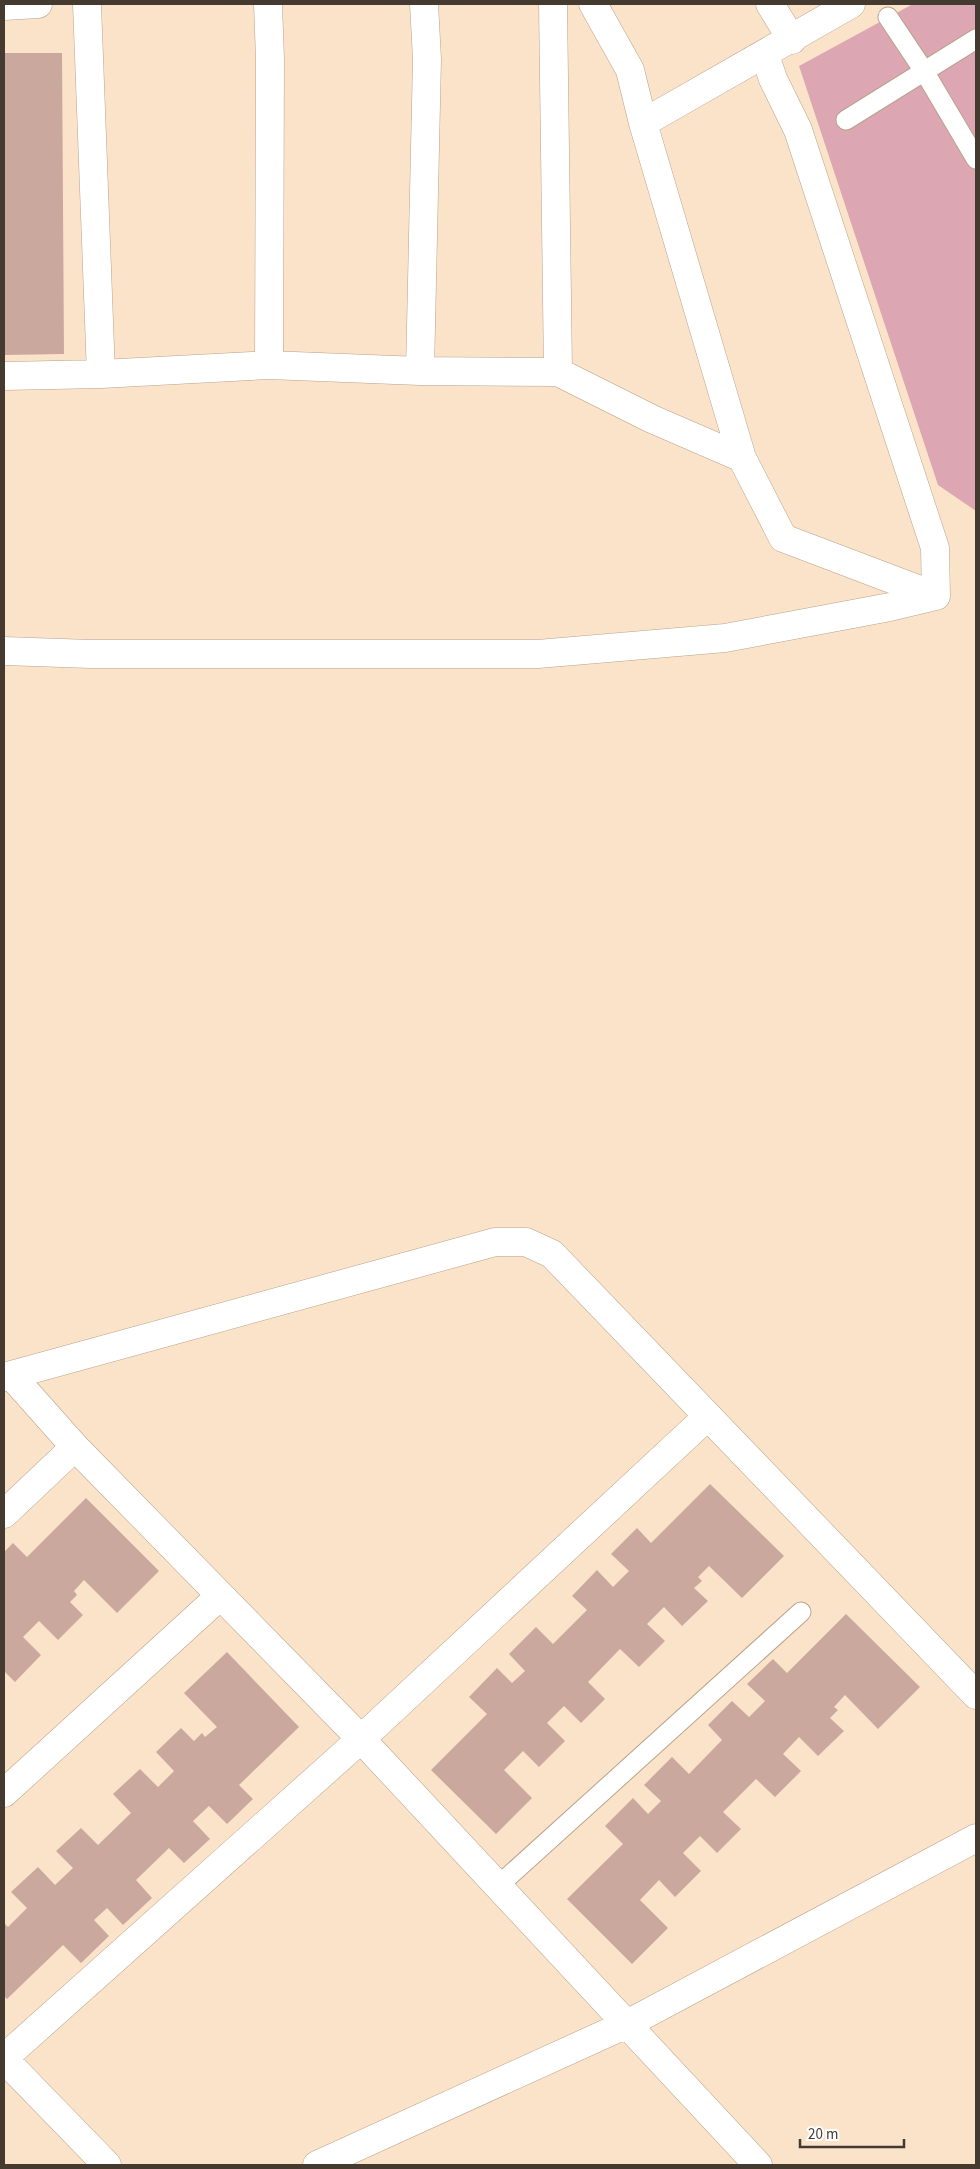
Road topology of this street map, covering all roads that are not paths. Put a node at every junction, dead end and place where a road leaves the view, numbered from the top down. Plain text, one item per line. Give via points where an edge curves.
1 (38, 4) edge
2 (87, 4) edge
3 (268, 4) edge
4 (424, 4) edge
5 (553, 4) edge
6 (593, 4) edge
7 (770, 4) edge
8 (851, 4) edge
9 (4, 6) edge
10 (888, 17) dead end
11 (976, 38) edge
12 (792, 40) junction
13 (765, 54) junction
14 (924, 71) junction
15 (846, 120) dead end
16 (643, 123) junction
17 (976, 159) edge
18 (269, 365) junction
19 (420, 371) junction
20 (558, 372) junction
21 (101, 374) junction
22 (4, 376) edge
23 (742, 458) junction
24 (936, 596) junction
25 (4, 651) edge
26 (7, 1376) edge
27 (708, 1416) junction
28 (75, 1447) junction
29 (4, 1514) edge
30 (220, 1596) junction
31 (801, 1612) dead end
32 (976, 1695) edge
33 (361, 1739) junction
34 (4, 1793) edge
35 (976, 1838) edge
36 (498, 1886) junction
37 (627, 2024) junction
38 (4, 2058) edge
39 (107, 2165) edge
40 (316, 2165) edge
41 (758, 2165) edge

1 - 9 street
2 - 21 street
3 - 18 street
4 - 19 street via 427,59
5 - 20 street
6 - 16 street via 630,70
7 - 12 street
8 - 12 street
10 - 14 lane
11 - 14 lane
12 - 13 street
13 - 16 street
13 - 24 street via 773,79 798,130 935,548
14 - 15 lane
14 - 17 lane
16 - 23 street
18 - 19 street
18 - 21 street
19 - 20 street
20 - 23 street via 652,419
21 - 22 street
23 - 24 street via 783,538
24 - 25 street via 726,638 538,654 90,654
26 - 27 street via 495,1242 526,1242 552,1254
26 - 28 street
27 - 32 street
27 - 33 street
28 - 29 street
28 - 30 street
30 - 33 street
30 - 34 street
31 - 36 lane
33 - 36 street
33 - 38 street
35 - 37 street
36 - 37 street
37 - 40 street
37 - 41 street
38 - 39 street

